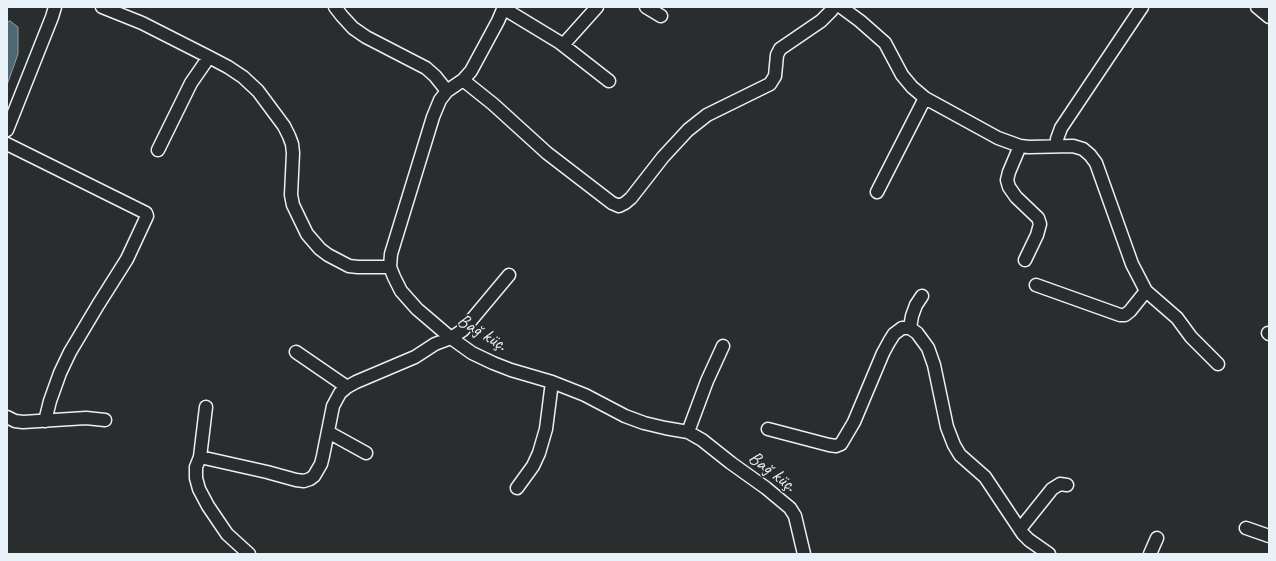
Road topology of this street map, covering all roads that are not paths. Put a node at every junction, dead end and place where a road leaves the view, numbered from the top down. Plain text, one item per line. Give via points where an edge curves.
1 (55, 7) edge
2 (102, 7) edge
3 (335, 7) edge
4 (597, 7) edge
5 (646, 7) edge
6 (834, 7) edge
7 (841, 7) edge
8 (1142, 7) edge
9 (1257, 7) edge
10 (504, 8) edge
11 (662, 16) dead end
12 (1269, 16) edge
13 (563, 45) junction
14 (209, 57) junction
15 (462, 80) junction
16 (609, 81) dead end
17 (447, 91) junction
18 (925, 98) junction
19 (7, 130) edge
20 (7, 144) edge
21 (1020, 146) junction
22 (1057, 146) junction
23 (158, 150) dead end
24 (877, 192) dead end
25 (1025, 260) dead end
26 (390, 267) junction
27 (509, 275) dead end
28 (1036, 285) dead end
29 (1146, 291) junction
30 (922, 296) dead end
31 (910, 328) junction
32 (450, 338) junction
33 (723, 346) dead end
34 (296, 352) dead end
35 (1218, 364) dead end
36 (552, 382) junction
37 (347, 387) junction
38 (206, 408) dead end
39 (7, 417) edge
40 (105, 420) dead end
41 (45, 421) junction
42 (768, 429) dead end
43 (328, 432) junction
44 (688, 432) junction
45 (366, 453) dead end
46 (200, 457) junction
47 (1067, 485) dead end
48 (517, 488) dead end
49 (1246, 528) dead end
50 (1020, 529) junction
51 (1269, 536) edge
52 (1158, 538) dead end
53 (249, 554) edge
54 (804, 554) edge
55 (1049, 554) edge
56 (1150, 554) edge

1 - 19 street
2 - 14 street via 142,23
3 - 17 street via 353,28 426,68
4 - 13 street
5 - 11 street
6 - 15 street via 821,21 780,49 775,76 770,84 707,115 688,130 631,198 619,206 547,153 498,108
7 - 18 street via 885,43 902,75
8 - 22 street via 1061,128
9 - 12 street
10 - 13 street
10 - 15 street via 478,59
13 - 16 street
14 - 23 street via 191,83
14 - 26 street via 243,77 258,91 284,126 293,153 291,194 311,239 328,255 349,266
15 - 17 street
17 - 26 street via 433,116 391,254
18 - 21 street via 998,138
18 - 24 street
20 - 41 street via 146,213 147,216 127,259 70,352 60,373
21 - 22 street
21 - 25 street via 1007,180 1016,197 1038,218 1040,224
22 - 29 street via 1083,149 1096,163 1132,264
26 - 32 street, Bağ küç. via 401,291
27 - 32 street via 463,330
28 - 29 street via 1125,315
29 - 35 street via 1177,318 1191,337
30 - 31 street via 916,305
31 - 42 street via 902,328 889,342 842,444 829,445
31 - 50 street via 928,348 954,446 960,455 985,477
32 - 36 street, Bağ küç. via 493,363
32 - 37 street via 435,344 416,357
33 - 44 street
34 - 37 street
36 - 44 street, Bağ küç. via 644,423
36 - 48 street via 546,429 539,453
37 - 43 street via 332,406
38 - 46 street
39 - 41 street via 23,422
40 - 41 street via 86,418
43 - 45 street
43 - 46 street via 321,464 314,476 304,481
44 - 54 street, Bağ küç. via 772,492 790,508 795,516
46 - 53 street via 196,467 199,489 227,534
47 - 50 street via 1060,484 1052,489
49 - 51 street
50 - 55 street via 1029,540
52 - 56 street

